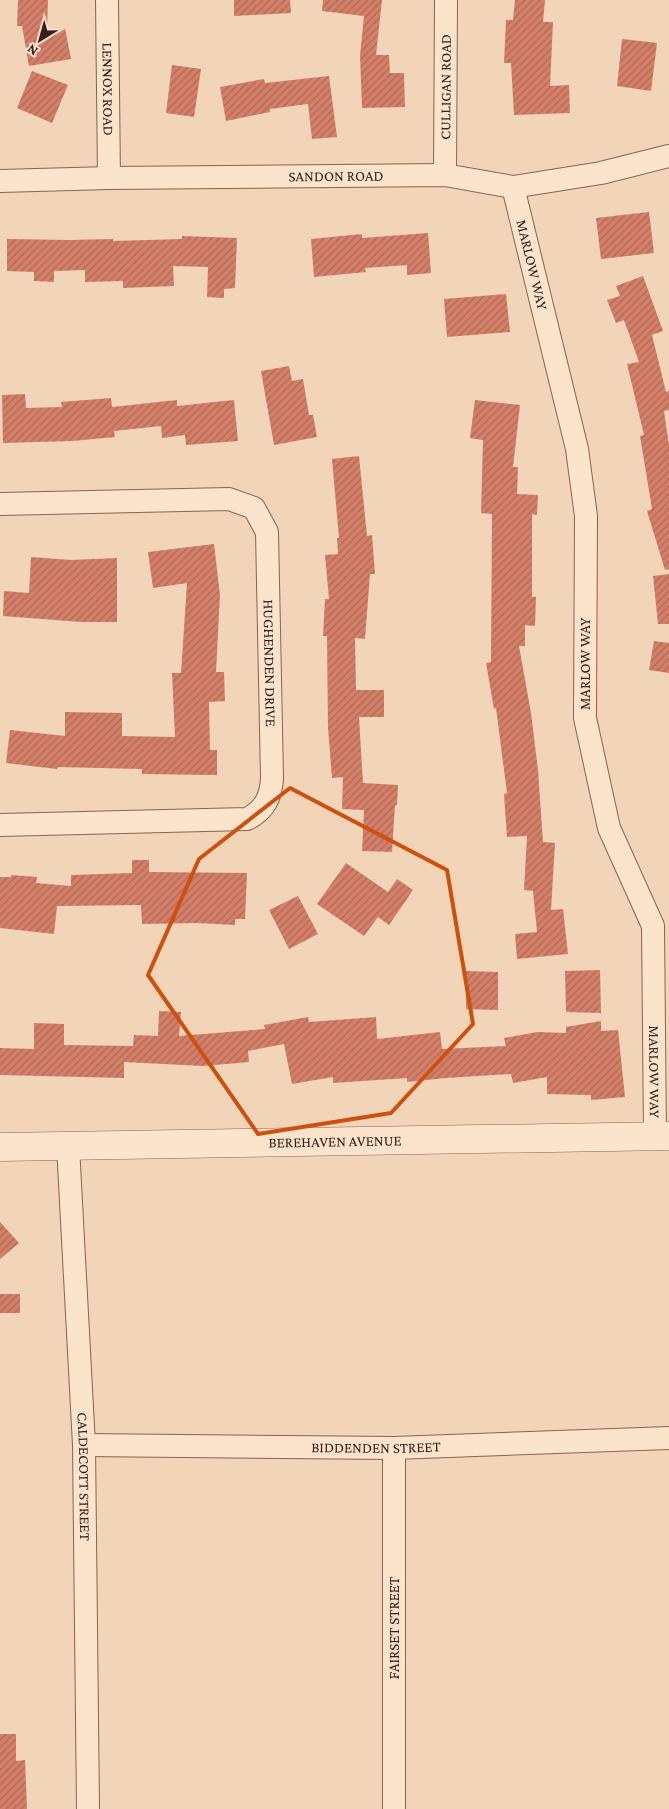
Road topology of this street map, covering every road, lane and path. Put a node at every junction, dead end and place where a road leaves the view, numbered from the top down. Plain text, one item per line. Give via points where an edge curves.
1 (107, 0) edge
2 (446, 0) edge
3 (669, 156) edge
4 (445, 175) junction
5 (109, 178) junction
6 (0, 181) edge
7 (513, 187) junction
8 (0, 504) edge
9 (0, 825) edge
10 (661, 924) edge
11 (662, 1136) edge
12 (68, 1146) junction
13 (0, 1147) edge
14 (669, 1438) edge
15 (84, 1445) junction
16 (394, 1448) junction
17 (88, 1809) edge
18 (394, 1809) edge

1 - 5 street, LENNOX ROAD
2 - 4 street, CULLIGAN ROAD
3 - 7 street, SANDON ROAD via 601,173
4 - 5 street, SANDON ROAD
4 - 7 street, SANDON ROAD
5 - 6 street, SANDON ROAD
7 - 10 street, MARLOW WAY via 577,449 584,506 585,718 609,828
8 - 9 street, HUGHENDEN DRIVE via 228,499 254,508 267,532 272,778 266,805 247,819
10 - 11 street, MARLOW WAY
11 - 12 street, BEREHAVEN AVENUE
12 - 13 street, BEREHAVEN AVENUE
12 - 15 street, CALDECOTT STREET
14 - 16 street, BIDDENDEN STREET
15 - 16 street, BIDDENDEN STREET
15 - 17 street, CALDECOTT STREET
16 - 18 street, FAIRSET STREET

